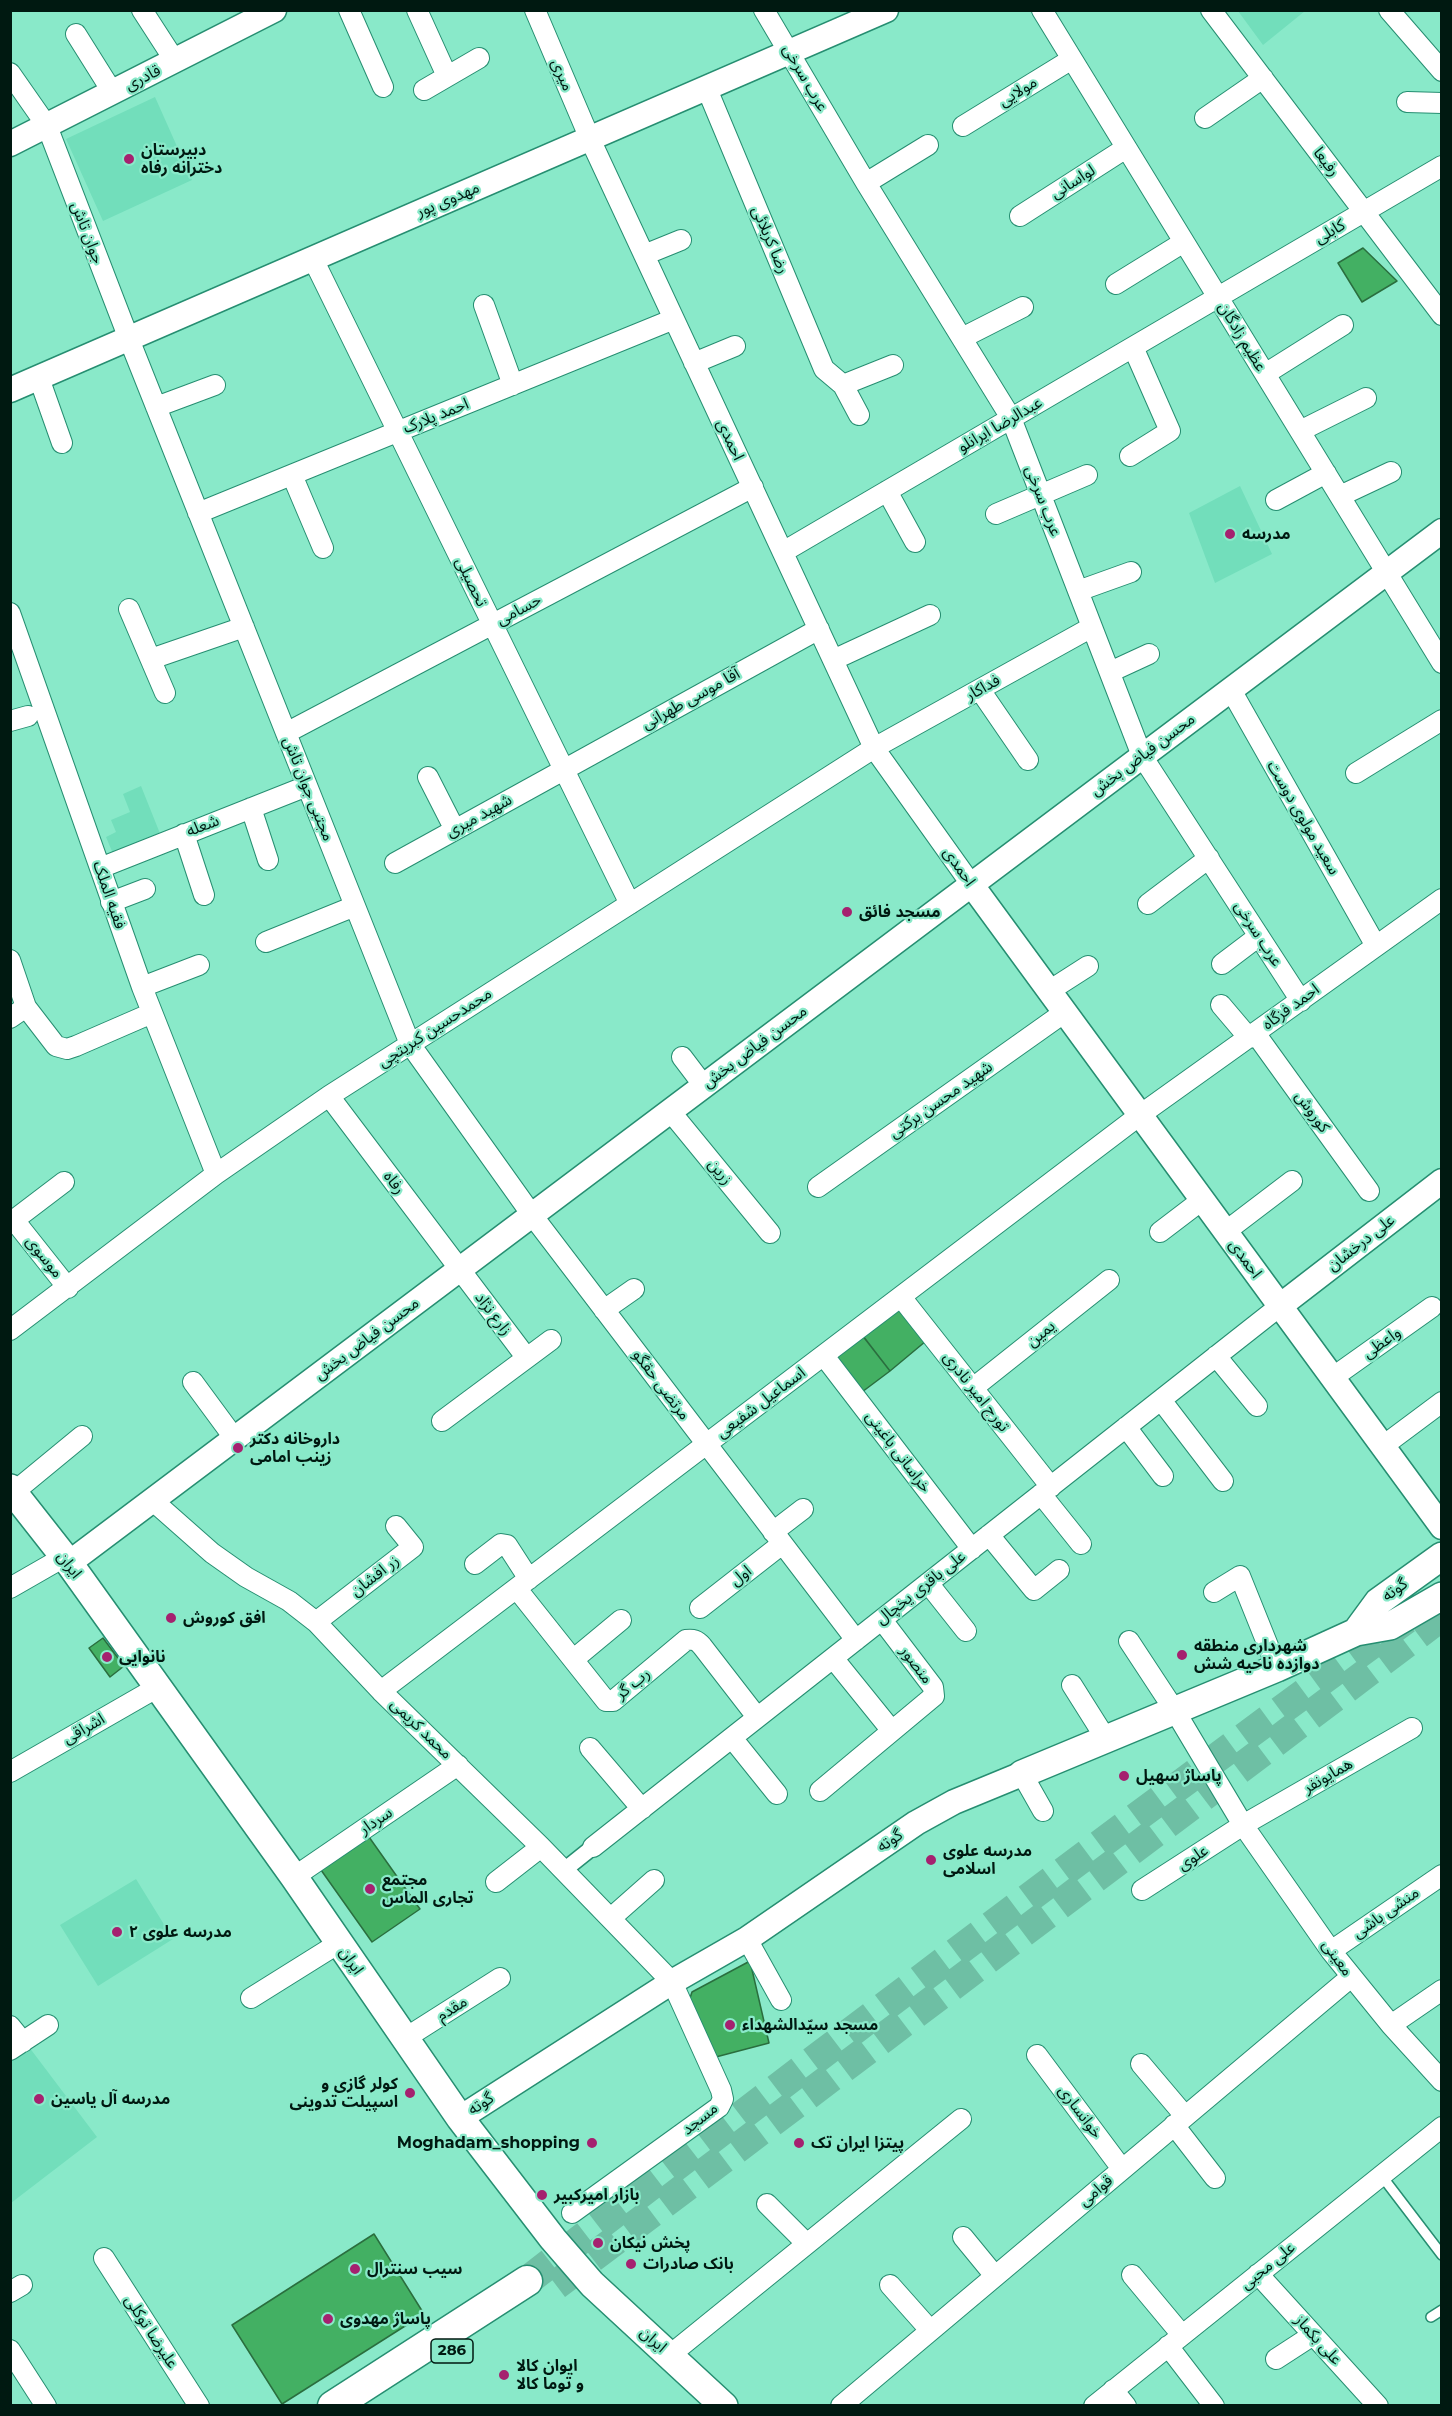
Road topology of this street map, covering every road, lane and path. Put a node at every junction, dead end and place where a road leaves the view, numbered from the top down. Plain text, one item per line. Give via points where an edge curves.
1 (142, 10) edge
2 (274, 10) edge
3 (349, 10) edge
4 (417, 10) edge
5 (535, 10) edge
6 (764, 10) edge
7 (886, 10) edge
8 (1042, 10) edge
9 (1211, 10) edge
10 (1389, 10) edge
11 (76, 34) dead end
12 (790, 52) junction
13 (479, 58) dead end
14 (1072, 59) junction
15 (175, 61) junction
16 (1442, 71) edge
17 (10, 73) edge
18 (447, 76) junction
19 (1263, 78) junction
20 (383, 87) dead end
21 (707, 88) junction
22 (424, 90) dead end
23 (113, 93) junction
24 (1407, 102) dead end
25 (1442, 103) edge
26 (1205, 118) dead end
27 (47, 126) junction
28 (963, 126) dead end
29 (590, 139) junction
30 (10, 144) edge
31 (928, 145) dead end
32 (1126, 148) junction
33 (1442, 166) edge
34 (866, 183) junction
35 (1364, 212) junction
36 (1020, 216) dead end
37 (681, 240) dead end
38 (1184, 242) junction
39 (644, 255) junction
40 (313, 259) junction
41 (1116, 284) dead end
42 (1218, 297) junction
43 (484, 305) dead end
44 (1023, 307) dead end
45 (1442, 315) edge
46 (674, 319) junction
47 (1343, 325) dead end
48 (962, 338) junction
49 (129, 339) junction
50 (735, 346) dead end
51 (1133, 347) junction
52 (694, 363) junction
53 (893, 364) dead end
54 (1265, 374) junction
55 (39, 378) junction
56 (843, 384) junction
57 (513, 385) junction
58 (215, 386) dead end
59 (10, 390) edge
60 (1366, 398) dead end
61 (156, 406) junction
62 (859, 415) dead end
63 (1011, 418) junction
64 (398, 431) junction
65 (1300, 431) junction
66 (62, 443) dead end
67 (1130, 456) dead end
68 (1391, 471) dead end
69 (1326, 473) junction
70 (292, 475) junction
71 (1087, 475) dead end
72 (753, 487) junction
73 (887, 491) junction
74 (1040, 494) junction
75 (1340, 496) junction
76 (1276, 500) dead end
77 (198, 513) junction
78 (996, 513) dead end
79 (1442, 531) edge
80 (915, 542) dead end
81 (323, 549) dead end
82 (783, 552) junction
83 (1131, 572) dead end
84 (1386, 573) junction
85 (1078, 591) junction
86 (129, 609) dead end
87 (10, 613) edge
88 (930, 615) dead end
89 (492, 624) junction
90 (244, 627) junction
91 (1092, 627) junction
92 (819, 629) junction
93 (1149, 654) dead end
94 (151, 659) junction
95 (833, 660) junction
96 (1442, 663) edge
97 (1110, 672) junction
98 (980, 690) junction
99 (1231, 690) junction
100 (165, 693) dead end
101 (1442, 720) edge
102 (286, 733) junction
103 (874, 748) junction
104 (1143, 756) junction
105 (1028, 760) dead end
106 (564, 770) junction
107 (1356, 773) dead end
108 (428, 777) dead end
109 (307, 786) junction
110 (251, 808) junction
111 (455, 830) junction
112 (184, 834) junction
113 (1209, 858) junction
114 (268, 860) dead end
115 (395, 863) dead end
116 (100, 868) junction
117 (971, 884) junction
118 (145, 890) dead end
119 (204, 895) dead end
120 (1442, 899) edge
121 (111, 902) junction
122 (630, 904) junction
123 (1148, 904) dead end
124 (355, 906) junction
125 (1259, 936) junction
126 (266, 942) dead end
127 (1376, 946) junction
128 (10, 960) edge
129 (1222, 964) dead end
130 (199, 965) dead end
131 (1088, 966) dead end
132 (142, 987) junction
133 (1049, 991) junction
134 (1301, 1000) junction
135 (1221, 1005) dead end
136 (18, 1012) edge
137 (152, 1012) junction
138 (1065, 1012) junction
139 (1252, 1036) junction
140 (410, 1044) junction
141 (682, 1057) dead end
142 (704, 1086) junction
143 (329, 1096) junction
144 (670, 1111) junction
145 (1140, 1115) junction
146 (216, 1174) junction
147 (1292, 1180) dead end
148 (1442, 1180) edge
149 (64, 1182) dead end
150 (818, 1187) dead end
151 (1369, 1191) dead end
152 (1202, 1200) junction
153 (532, 1215) junction
154 (1160, 1232) dead end
155 (1225, 1232) junction
156 (770, 1233) dead end
157 (459, 1270) junction
158 (1109, 1280) dead end
159 (68, 1288) junction
160 (634, 1289) dead end
161 (901, 1297) junction
162 (1280, 1306) junction
163 (1432, 1307) dead end
164 (604, 1310) junction
165 (10, 1330) edge
166 (551, 1340) dead end
167 (824, 1356) junction
168 (1216, 1356) junction
169 (526, 1358) junction
170 (1332, 1378) junction
171 (193, 1382) dead end
172 (973, 1388) junction
173 (1161, 1400) junction
174 (1442, 1402) edge
175 (1257, 1406) dead end
176 (442, 1421) dead end
177 (1126, 1427) junction
178 (82, 1436) dead end
179 (235, 1439) junction
180 (707, 1444) junction
181 (1383, 1446) junction
182 (1163, 1476) dead end
183 (1223, 1480) dead end
184 (12, 1490) edge
185 (1046, 1490) junction
186 (152, 1500) junction
187 (803, 1509) dead end
188 (396, 1526) dead end
189 (1442, 1527) edge
190 (989, 1535) junction
191 (778, 1538) junction
192 (1081, 1544) dead end
193 (972, 1549) junction
194 (67, 1560) junction
195 (475, 1564) dead end
196 (1439, 1567) edge
197 (1059, 1570) dead end
198 (928, 1583) junction
199 (523, 1584) junction
200 (10, 1588) edge
201 (1214, 1592) dead end
202 (1442, 1596) edge
203 (700, 1608) dead end
204 (621, 1620) dead end
205 (882, 1620) junction
206 (316, 1622) junction
207 (966, 1631) dead end
208 (1356, 1632) junction
209 (856, 1640) junction
210 (1129, 1641) dead end
211 (833, 1658) junction
212 (574, 1659) junction
213 (1277, 1668) junction
214 (1072, 1685) dead end
215 (158, 1686) junction
216 (381, 1690) junction
217 (1175, 1711) junction
218 (757, 1717) junction
219 (1412, 1728) dead end
220 (892, 1731) junction
221 (732, 1738) junction
222 (1106, 1739) junction
223 (590, 1748) dead end
224 (458, 1765) junction
225 (10, 1772) edge
226 (1022, 1774) junction
227 (820, 1791) dead end
228 (777, 1794) dead end
229 (642, 1809) junction
230 (1043, 1811) dead end
231 (1243, 1825) junction
232 (541, 1847) junction
233 (593, 1847) joint
234 (563, 1871) junction
235 (1442, 1875) edge
236 (294, 1877) junction
237 (654, 1880) dead end
238 (496, 1882) dead end
239 (1142, 1890) dead end
240 (611, 1918) junction
241 (747, 1939) junction
242 (339, 1943) junction
243 (1331, 1951) junction
244 (1351, 1977) junction
245 (500, 1978) dead end
246 (672, 1982) junction
247 (1442, 1990) edge
248 (251, 1998) dead end
249 (781, 2000) dead end
250 (48, 2025) dead end
251 (1391, 2025) junction
252 (10, 2026) edge
253 (404, 2039) junction
254 (17, 2046) edge
255 (1037, 2055) dead end
256 (1141, 2064) dead end
257 (1442, 2081) edge
258 (460, 2118) junction
259 (961, 2118) dead end
260 (1179, 2121) junction
261 (1442, 2127) edge
262 (1122, 2169) junction
263 (1382, 2175) junction
264 (1215, 2178) dead end
265 (767, 2204) dead end
266 (572, 2213) dead end
267 (963, 2238) dead end
268 (806, 2243) junction
269 (1442, 2255) edge
270 (104, 2258) dead end
271 (1258, 2274) junction
272 (1132, 2275) dead end
273 (995, 2276) junction
274 (890, 2284) dead end
275 (1442, 2310) edge
276 (1431, 2317) dead end
277 (930, 2330) junction
278 (1313, 2335) junction
279 (1175, 2341) junction
280 (10, 2350) edge
281 (670, 2355) junction
282 (1276, 2359) dead end
283 (1113, 2390) junction
284 (46, 2406) edge
285 (199, 2406) edge
286 (333, 2406) edge
287 (365, 2406) edge
288 (724, 2406) edge
289 (841, 2406) edge
290 (1094, 2406) edge
291 (1126, 2406) edge
292 (1214, 2406) edge
293 (1378, 2406) edge

1 - 15 street
2 - 15 street, قادرى
3 - 20 street
4 - 18 street
5 - 29 street, میری
6 - 12 street, عرب سرخی
7 - 12 street, مهدوی پور
8 - 14 street, عظیم زادگان
9 - 19 street, رفیعا
10 - 16 street
11 - 23 street
12 - 21 street, مهدوی پور
12 - 34 street, عرب سرخی
13 - 18 street
14 - 28 street, مولایی
14 - 32 street, عظیم زادگان
15 - 23 street, قادرى
17 - 27 street, جوان تاش
18 - 22 street
19 - 26 street
19 - 35 street, رفیعا
21 - 29 street, مهدوی پور
21 - 56 street, رضا کربلائی via 824,369
23 - 27 street, قادرى
24 - 25 street
27 - 30 street, قادرى
27 - 49 street, جوان تاش
29 - 39 street, احمدی
29 - 40 street, مهدوی پور
31 - 34 street
32 - 36 street, لواسانی
32 - 38 street, عظیم زادگان
33 - 35 street, کابلی
34 - 48 street, عرب سرخی
35 - 42 street, کابلی
35 - 45 street, رفیعا
37 - 39 street
38 - 41 street
38 - 42 street, عظیم زادگان
39 - 46 street, احمدی
40 - 49 street, مهدوی پور
40 - 64 street, تحصیلی
42 - 51 street, عبدالرضا ایرانلو
42 - 54 street, عظیم زادگان
43 - 57 street
44 - 48 street
46 - 52 street, احمدی
46 - 57 street, احمد پلارک
47 - 54 street
48 - 63 street, عرب سرخی
49 - 55 street, مهدوی پور
49 - 61 street, مجتبی جوان تاش
50 - 52 street
51 - 63 street, عبدالرضا ایرانلو
51 - 67 street via 1170,431
52 - 72 street, احمدی
53 - 56 street
54 - 65 street, عظیم زادگان
55 - 59 street, مهدوی پور
55 - 66 street
56 - 62 street
57 - 64 street, احمد پلارک
58 - 61 street
60 - 65 street
61 - 77 street, مجتبی جوان تاش
63 - 73 street, عبدالرضا ایرانلو
63 - 74 street, عرب سرخی
64 - 70 street, احمد پلارک
64 - 89 street, تحصیلی
65 - 69 street, عظیم زادگان
68 - 75 street
69 - 75 street, عظیم زادگان
69 - 76 street
70 - 77 street, احمد پلارک
70 - 81 street
71 - 74 street
72 - 82 street, احمدی
72 - 89 street, حسامی
73 - 80 street
73 - 82 street, عبدالرضا ایرانلو
74 - 78 street
74 - 85 street, عرب سرخی
75 - 84 street, عظیم زادگان
77 - 90 street, مجتبی جوان تاش
79 - 84 street, محسن فیاض بخش
82 - 92 street, احمدی
83 - 85 street
84 - 96 street, عظیم زادگان
84 - 99 street, محسن فیاض بخش
85 - 91 street, عرب سرخی
86 - 94 street
87 - 116 street, فقیه الملک
88 - 95 street
89 - 102 street, حسامی
89 - 106 street, تحصیلی
90 - 94 street
90 - 102 street, مجتبی جوان تاش
91 - 97 street, عرب سرخی
91 - 98 street, فداکار
92 - 95 street, احمدی
92 - 106 street, آقا موسی طهرانی
93 - 97 street
94 - 100 street
95 - 103 street, احمدی
97 - 104 street, عرب سرخی
98 - 103 street, فداکار
98 - 105 street
99 - 104 street, محسن فیاض بخش
99 - 127 street, سعید مولوی دوست
101 - 107 street
102 - 109 street, مجتبی جوان تاش
103 - 117 street, احمدی
103 - 122 street, محمدحسین کبریتچی
104 - 113 street, عرب سرخی
104 - 117 street, محسن فیاض بخش
106 - 111 street, شهید میری
106 - 122 street, تحصیلی
108 - 111 street
109 - 110 street, شعله
109 - 124 street, مجتبی جوان تاش
110 - 112 street, شعله
110 - 114 street
111 - 115 street, شهید میری
112 - 116 street, شعله
112 - 119 street
113 - 123 street
113 - 125 street, عرب سرخی
116 - 121 street, فقیه الملک
117 - 133 street, احمدی
117 - 142 street, محسن فیاض بخش
118 - 121 street
120 - 127 street, احمد فزگاه
121 - 132 street, فقیه الملک
122 - 140 street, محمدحسین کبریتچی
124 - 126 street
124 - 140 street, مجتبی جوان تاش
125 - 129 street
125 - 134 street, عرب سرخی
127 - 134 street, احمد فزگاه
128 - 136 street
130 - 132 street
131 - 133 street
132 - 137 street, فقیه الملک
133 - 138 street, احمدی
134 - 139 street, احمد فزگاه
135 - 139 street
136 - 137 street via 56,1046 67,1049
137 - 146 street, فقیه الملک
138 - 145 street, احمدی
138 - 150 street, شهید محسن برکتی
139 - 145 street, احمد فزگاه
139 - 151 street, کوروش
140 - 143 street, محمدحسین کبریتچی
140 - 153 street, مجتبی جوان تاش
141 - 142 street
142 - 144 street, محسن فیاض بخش
143 - 146 street, محمدحسین کبریتچی
143 - 157 street, رفاه
144 - 153 street, محسن فیاض بخش
144 - 156 street, زرین
145 - 152 street, احمدی
145 - 161 street, اسماعیل شفیعی
146 - 159 street, محمدحسین کبریتچی
147 - 155 street
148 - 162 street, علی درخشان
149 - 159 street, موسوی via 14,1220
152 - 154 street
152 - 155 street, احمدی
153 - 157 street, محسن فیاض بخش
153 - 164 street, مرتضی حقگو
155 - 162 street, احمدی
157 - 169 street, زارع نژاد
157 - 179 street, محسن فیاض بخش
158 - 172 street, یمین
159 - 165 street, محمدحسین کبریتچی
160 - 164 street
161 - 167 street, اسماعیل شفیعی
161 - 172 street, تورج امیر نادری
162 - 168 street, علی باقری یخچال
162 - 170 street, احمدی
163 - 170 street, واعظی
164 - 180 street, مرتضی حقگو
166 - 169 street
167 - 180 street, اسماعیل شفیعی
167 - 193 street, خراسانی باغینی
168 - 173 street, علی باقری یخچال
168 - 175 street
169 - 176 street
170 - 181 street, احمدی
171 - 179 street
172 - 185 street, تورج امیر نادری
173 - 177 street, علی باقری یخچال
173 - 183 street
174 - 181 street
177 - 182 street
177 - 185 street, علی باقری یخچال
178 - 184 street
179 - 186 street, محسن فیاض بخش
180 - 191 street, مرتضی حقگو
180 - 199 street, اسماعیل شفیعی
181 - 189 street, احمدی
184 - 194 main road, ایران
185 - 190 street, علی باقری یخچال
185 - 192 street, تورج امیر نادری
186 - 194 street, محسن فیاض بخش
186 - 206 street, محمد کریمی via 212,1553
187 - 191 street, اول
188 - 206 street, زر افشان via 412,1547
190 - 193 street, علی باقری یخچال
190 - 197 street via 1034,1590
191 - 203 street, اول
191 - 209 street, مرتضی حقگو
193 - 198 street, علی باقری یخچال
194 - 200 street
194 - 215 main road, ایران
195 - 199 street via 501,1545 507,1545
196 - 208 main road, گوته via 1378,1602
198 - 205 street, علی باقری یخچال
198 - 207 street
199 - 212 street, رب گر
199 - 216 street, اسماعیل شفیعی
201 - 213 street via 1240,1576
202 - 208 main road, گوته via 1390,1626
204 - 212 street
205 - 209 street, علی باقری یخچال
205 - 220 street, منصور via 935,1691
206 - 216 street, محمد کریمی
208 - 213 main road, گوته
209 - 211 street, علی باقری یخچال
210 - 217 street, معینی
211 - 218 street, علی باقری یخچال
211 - 220 street
212 - 218 street, رب گر via 610,1702 686,1640 698,1641
213 - 217 main road, گوته
214 - 222 street
215 - 225 street, اشراقی
215 - 236 main road, ایران
216 - 224 street, محمد کریمی
217 - 222 main road, گوته
217 - 231 street, معینی
218 - 221 street, علی باقری یخچال
219 - 231 street, همایونفر
220 - 227 street
221 - 228 street
221 - 229 street, علی باقری یخچال
222 - 226 main road, گوته
223 - 229 street
224 - 232 street, محمد کریمی
224 - 236 street, سردار
226 - 230 street
226 - 241 street, گوته via 954,1802 916,1823
229 - 233 street, علی باقری یخچال
231 - 239 street, علوی
231 - 243 street, معینی
232 - 234 street, محمد کریمی
232 - 238 street
233 - 234 street, علی باقری یخچال
234 - 240 street, محمد کریمی
235 - 243 street, منشی باشی
236 - 242 main road, ایران
237 - 240 street
240 - 246 street, محمد کریمی
241 - 246 street, گوته
241 - 249 street
242 - 248 street
242 - 253 main road, ایران
243 - 244 street, معینی
244 - 251 street, معینی
244 - 260 street, قوامی
245 - 253 street, مقدم
246 - 258 street, گوته
246 - 266 street, مسجد via 723,2098 719,2107
247 - 251 street
250 - 254 street
251 - 257 street, معینی
252 - 254 street
253 - 258 main road, ایران
255 - 262 street, خوانساری
256 - 260 street
258 - 281 main road, ایران via 585,2276
259 - 268 street
260 - 262 street, قوامی
260 - 264 street
261 - 263 street, علی محبی
262 - 273 street, قوامی
263 - 269 lane
263 - 271 street, علی محبی
265 - 268 street
267 - 273 street
268 - 281 street
270 - 285 street, علیرضا توکلی
271 - 278 street, علی بکماز
271 - 279 street, علی محبی
272 - 279 street
273 - 277 street, قوامی
274 - 277 street
275 - 276 lane
277 - 289 street, قوامی
278 - 282 street
278 - 293 street, علی بکماز
279 - 283 street, علی محبی
279 - 292 street
280 - 284 street
281 - 288 main road, ایران
283 - 290 street, علی محبی
283 - 291 street
286 - 287 main road, 286 via 533,2289

